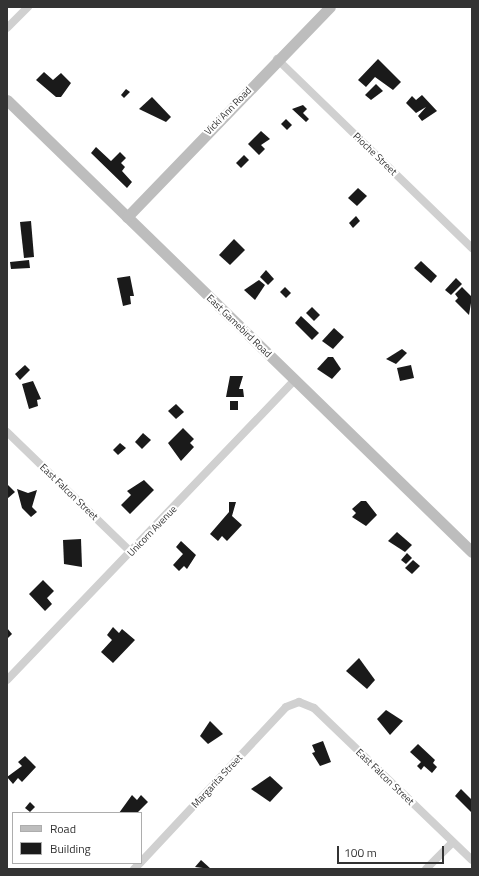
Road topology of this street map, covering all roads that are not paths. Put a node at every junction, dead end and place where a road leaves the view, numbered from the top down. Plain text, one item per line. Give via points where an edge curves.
1 (28, 7) edge
2 (330, 7) edge
3 (7, 28) edge
4 (278, 59) junction
5 (7, 100) edge
6 (128, 217) junction
7 (472, 248) edge
8 (295, 380) junction
9 (7, 432) edge
10 (131, 552) junction
11 (472, 552) edge
12 (7, 680) edge
13 (294, 702) joint
14 (453, 842) junction
15 (142, 860) edge
16 (472, 860) edge
17 (426, 869) edge

1 - 3 street
2 - 4 main road, Vicki Ann Road
4 - 6 main road, Vicki Ann Road
4 - 7 street, Pioche Street
5 - 6 main road, East Gamebird Road
6 - 8 main road, East Gamebird Road
8 - 10 street, Unicorn Avenue
8 - 11 main road, East Gamebird Road
9 - 10 street, East Falcon Street
10 - 12 street, Unicorn Avenue
13 - 14 street, East Falcon Street via 314,708
13 - 15 street, Margarita Street via 286,707
14 - 16 street, East Falcon Street
14 - 17 street

